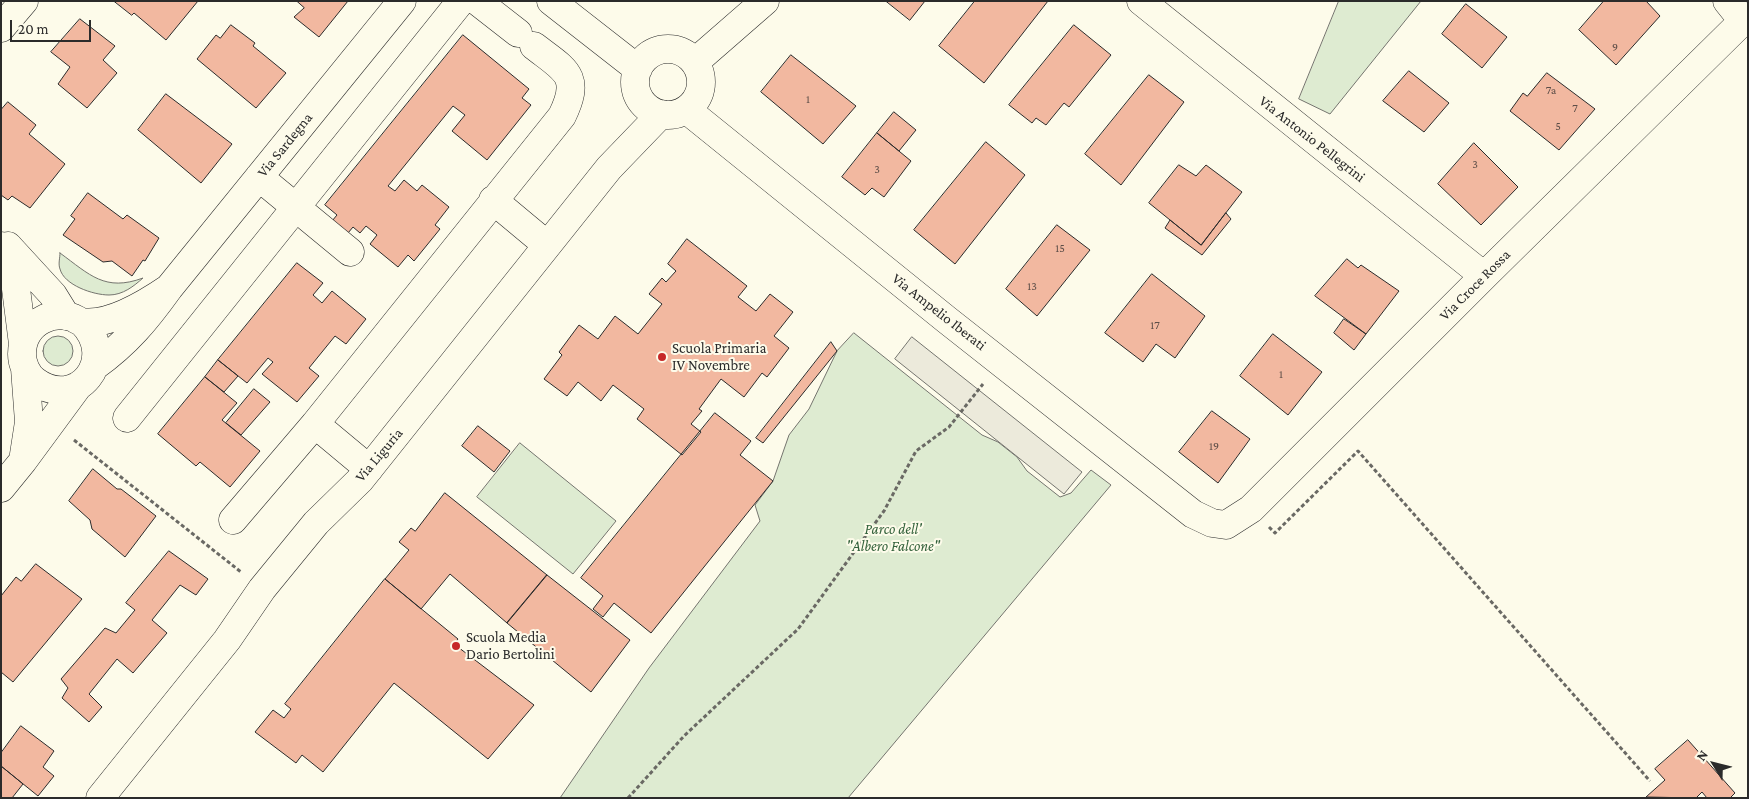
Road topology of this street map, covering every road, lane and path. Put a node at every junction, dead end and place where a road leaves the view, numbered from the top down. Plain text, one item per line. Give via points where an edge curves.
1 (24, 1) edge
2 (402, 1) edge
3 (462, 1) edge
4 (477, 1) edge
5 (551, 1) edge
6 (765, 1) edge
7 (1141, 1) edge
8 (1739, 13) edge
9 (1, 28) edge
10 (695, 62) junction
11 (638, 69) junction
12 (674, 112) junction
13 (259, 177) junction
14 (494, 200) junction
15 (297, 206) junction
16 (1, 239) edge
17 (547, 245) junction
18 (1, 246) edge
19 (350, 252) dead end
20 (1484, 276) junction
21 (169, 288) junction
22 (74, 319) junction
23 (24, 356) junction
24 (1001, 360) junction
25 (87, 376) junction
26 (127, 418) dead end
27 (316, 424) junction
28 (69, 446) dead end
29 (23, 461) junction
30 (369, 469) junction
31 (1, 488) edge
32 (1251, 510) junction
33 (1193, 514) joint
34 (233, 520) dead end
35 (262, 589) junction
36 (1650, 781) dead end
37 (100, 798) edge
38 (628, 798) edge

1 - 9 street
2 - 13 street, Via Sardegna
3 - 15 street
4 - 14 street via 567,72 572,86 562,116
5 - 11 street
6 - 10 street
7 - 20 street, Via Antonio Pellegrini
8 - 20 street, Via Croce Rossa
10 - 11 street via 688,55 669,49 650,54
10 - 12 street via 700,72 700,93 695,102
11 - 12 street via 635,79 639,98 646,106
12 - 17 street, Via Liguria via 609,168
12 - 24 street, Via Ampelio Iberati
13 - 15 street
13 - 21 street, Via Sardegna
14 - 17 street
14 - 27 street
15 - 19 street
15 - 26 street
16 - 22 street
17 - 30 street, Via Liguria
18 - 23 street via 14,273
20 - 32 street, Via Croce Rossa
21 - 22 street, Via Sardegna via 140,307 114,318
21 - 25 street, Via Sardegna via 142,326
22 - 23 street, Via Sardegna via 47,317 36,323 28,332
22 - 25 street via 90,330 96,342 98,354
23 - 25 street, Via Sardegna via 32,379 54,390 67,390
23 - 29 street via 29,422
24 - 33 street, Via Ampelio Iberati
24 - 38 path via 949,427 916,451 884,511 798,629 684,736
25 - 29 street, Via Sardegna
27 - 30 street
27 - 34 street
28 - 35 path via 75,439
29 - 31 street, Via Sardegna
30 - 35 street, Via Liguria via 316,523
32 - 33 street, Via Croce Rossa via 1226,525 1212,523
32 - 36 path via 1275,533 1358,451
35 - 37 street, Via Liguria via 227,640

